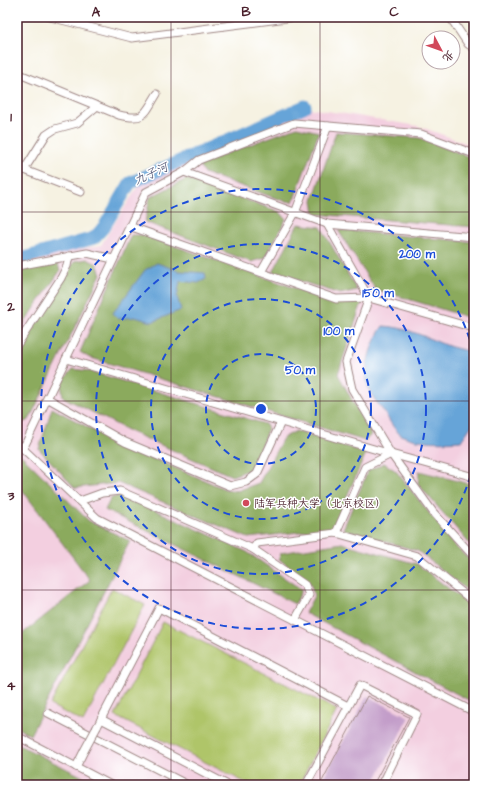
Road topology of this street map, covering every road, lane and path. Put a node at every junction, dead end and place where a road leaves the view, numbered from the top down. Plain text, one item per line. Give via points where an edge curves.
1 (50, 17) edge
2 (295, 17) edge
3 (450, 17) edge
4 (474, 48) edge
5 (17, 74) edge
6 (157, 94) dead end
7 (97, 106) junction
8 (328, 126) junction
9 (474, 154) edge
10 (17, 167) edge
11 (24, 170) junction
12 (184, 172) junction
13 (81, 192) dead end
14 (295, 213) junction
15 (327, 224) junction
16 (129, 226) junction
17 (474, 237) edge
18 (69, 256) junction
19 (113, 260) junction
20 (17, 266) edge
21 (261, 272) junction
22 (369, 298) junction
23 (474, 328) edge
24 (17, 345) edge
25 (66, 359) junction
26 (47, 398) junction
27 (281, 422) junction
28 (17, 443) edge
29 (23, 448) junction
30 (391, 454) junction
31 (474, 476) edge
32 (80, 501) junction
33 (336, 533) junction
34 (253, 549) junction
35 (474, 557) edge
36 (474, 602) edge
37 (295, 620) junction
38 (348, 706) junction
39 (474, 712) edge
40 (48, 713) dead end
41 (101, 719) junction
42 (17, 736) edge
43 (76, 767) junction
44 (111, 785) edge
45 (188, 785) edge
46 (228, 785) edge
47 (306, 785) edge
48 (382, 785) edge

1 - 2 street via 132,38
3 - 4 street via 468,44
5 - 7 street
6 - 7 street via 145,114 135,119
7 - 11 street via 77,123 55,129 46,135
8 - 9 street via 421,134
8 - 12 street via 294,123 199,160
8 - 14 street
10 - 11 street
11 - 13 street
12 - 14 street
12 - 16 street via 146,192
14 - 15 street
14 - 21 street
15 - 17 street
15 - 22 street
16 - 19 street
16 - 21 street
18 - 19 street via 87,253
18 - 20 street
18 - 24 street via 61,278
19 - 25 street
21 - 22 street via 336,299
22 - 23 street
22 - 30 street via 346,362 352,389
25 - 26 street
25 - 27 street
26 - 27 street via 126,442 230,486 246,482 257,474
26 - 29 street
27 - 30 street
28 - 29 street
29 - 32 street
30 - 31 street
30 - 33 street via 365,467
30 - 35 street via 433,512
32 - 34 street via 102,493 120,491
32 - 37 street via 97,518
33 - 34 street via 257,543
33 - 36 street via 417,556
34 - 37 street via 305,585 309,595
37 - 39 street
38 - 41 street via 159,608
38 - 47 street
38 - 48 street via 360,685 417,714
40 - 45 street
41 - 43 street, bridge
41 - 46 street
42 - 43 street
43 - 44 street

